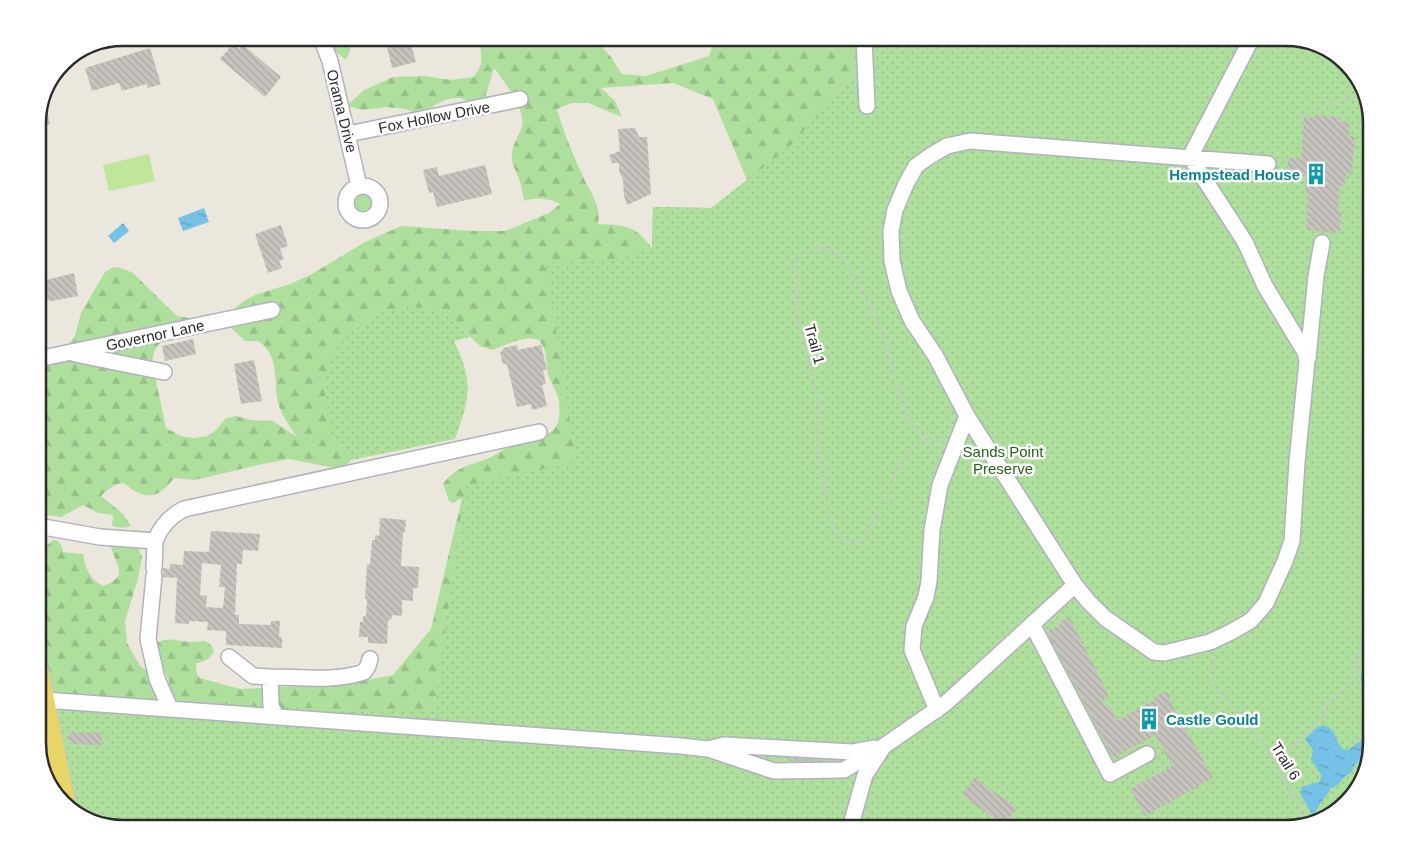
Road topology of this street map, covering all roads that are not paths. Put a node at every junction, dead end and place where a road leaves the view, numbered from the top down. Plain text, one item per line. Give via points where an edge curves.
1 (324, 46) edge
2 (864, 46) edge
3 (1248, 46) edge
4 (520, 99) dead end
5 (867, 106) dead end
6 (348, 134) junction
7 (1190, 157) junction
8 (1268, 164) dead end
9 (359, 186) dead end
10 (1322, 243) dead end
11 (272, 310) dead end
12 (68, 353) junction
13 (46, 357) edge
14 (1307, 362) junction
15 (164, 372) dead end
16 (967, 416) junction
17 (539, 432) dead end
18 (46, 527) edge
19 (155, 541) junction
20 (1075, 585) junction
21 (1032, 624) junction
22 (229, 657) dead end
23 (370, 659) dead end
24 (270, 677) junction
25 (46, 700) edge
26 (170, 708) junction
27 (46, 710) edge
28 (937, 710) junction
29 (276, 716) junction
30 (884, 746) junction
31 (708, 749) junction
32 (1147, 754) dead end
33 (63, 789) edge
34 (852, 820) edge

1 - 6 street, Orama Drive
2 - 5 street
3 - 7 street
4 - 6 street, Fox Hollow Drive
6 - 9 street, Orama Drive
7 - 8 street
7 - 14 street via 1245,242 1265,286 1300,342
7 - 16 street via 970,141 947,146 916,166 895,210 891,231 892,261 899,291 912,321 935,355
10 - 14 street
11 - 12 street, Governor Lane
12 - 13 street, Governor Lane
12 - 15 street
14 - 20 street via 1292,541 1260,612 1250,621 1210,642 1164,653 1154,652 1105,618
16 - 20 street
16 - 28 street via 940,484 932,530 929,582 914,626 912,644
17 - 19 street via 184,509 164,524
18 - 19 street via 100,537
19 - 26 street via 148,639 157,679
20 - 21 street
21 - 28 street
21 - 32 street via 1110,774
22 - 24 street via 253,676
23 - 24 street via 364,672 357,674 330,678
24 - 29 street via 271,706
25 - 26 street
26 - 29 street
27 - 33 main road
28 - 30 street
29 - 31 street
30 - 31 street via 852,752 724,745
30 - 31 street via 844,770 774,771
30 - 34 street via 865,775

